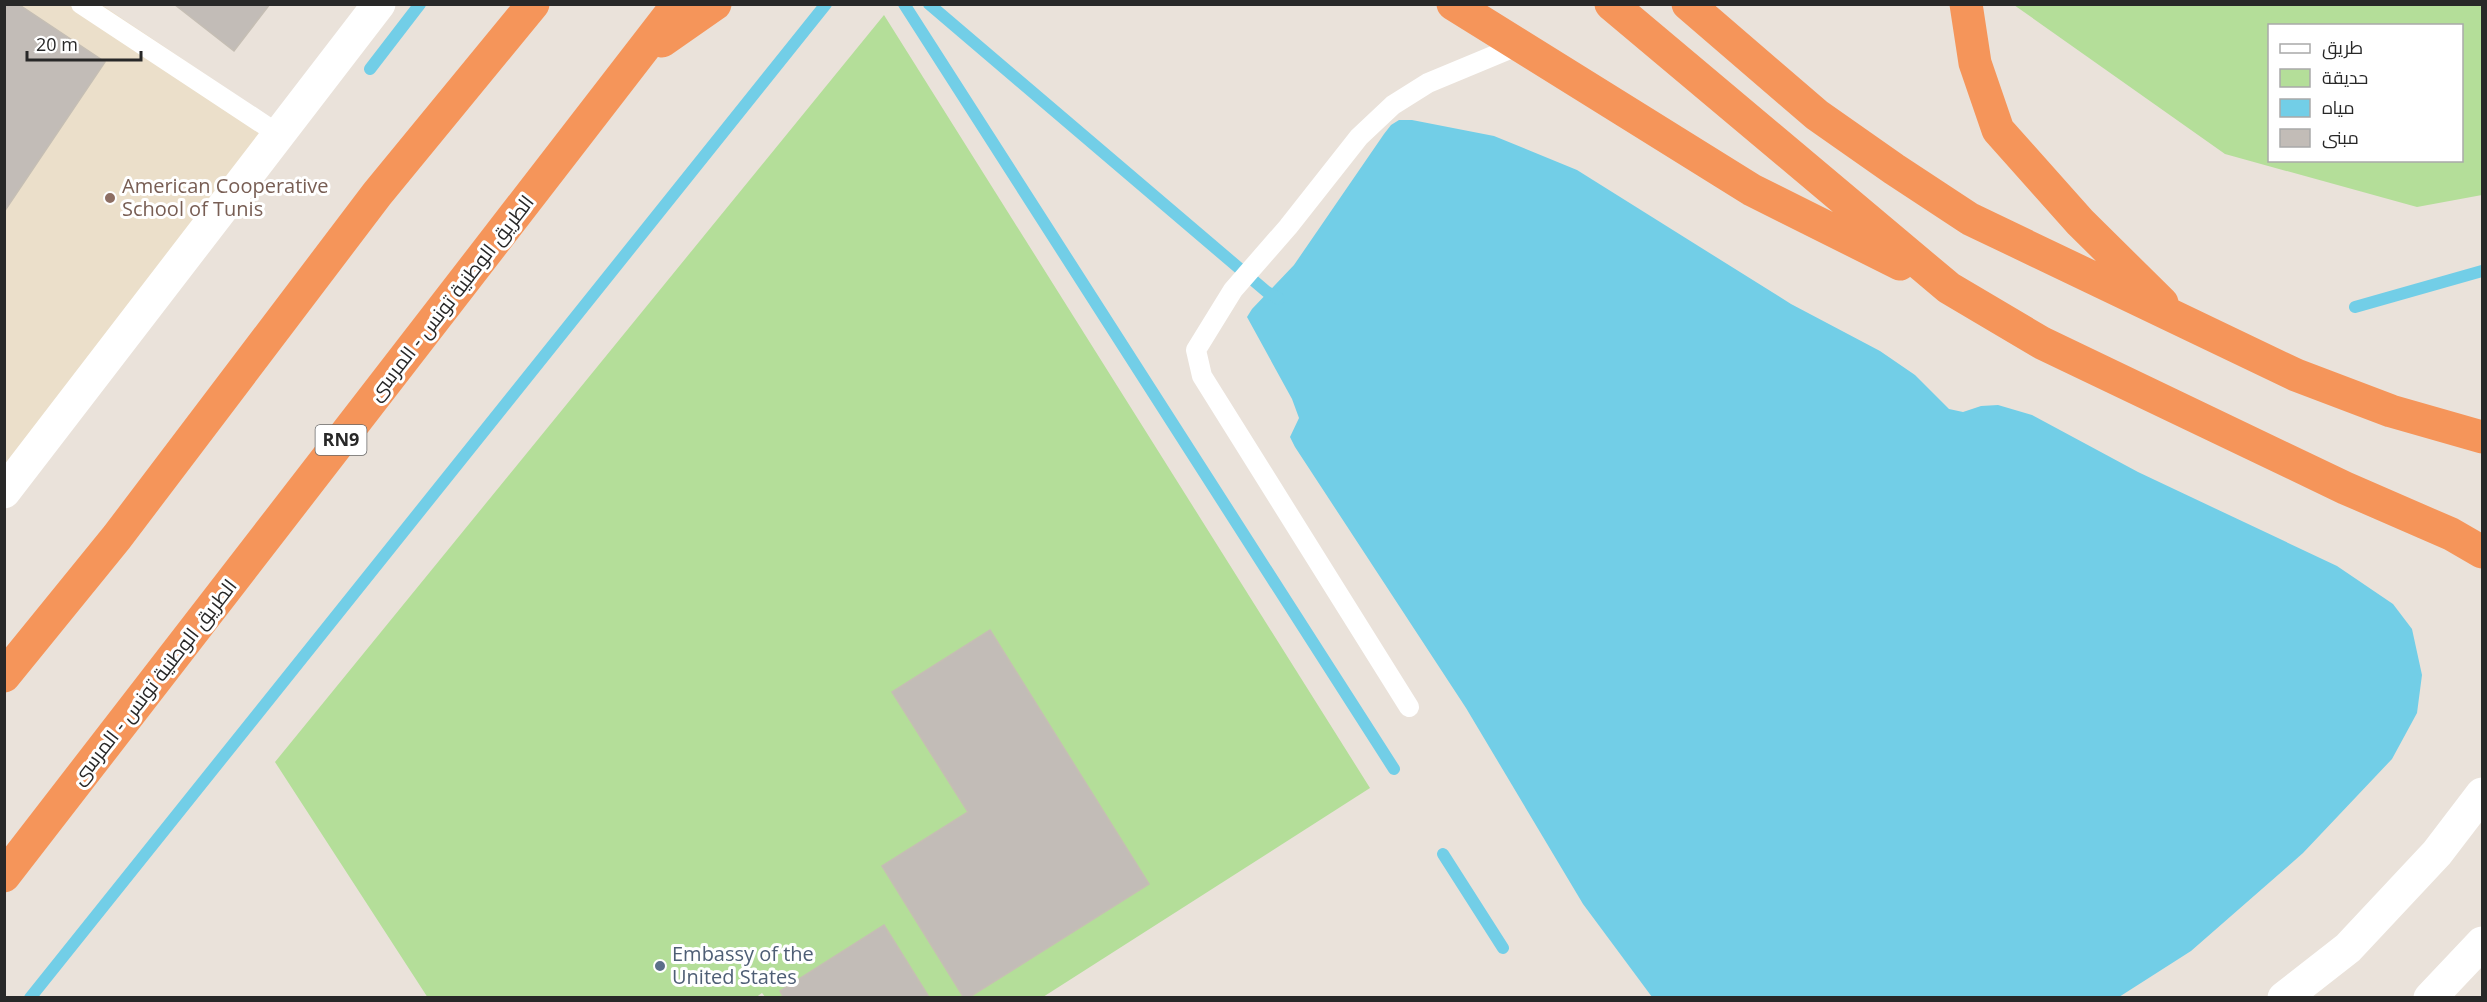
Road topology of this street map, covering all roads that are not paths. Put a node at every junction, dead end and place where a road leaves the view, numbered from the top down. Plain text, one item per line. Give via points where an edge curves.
1 (81, 4) edge
2 (379, 4) edge
3 (533, 4) edge
4 (678, 4) edge
5 (715, 4) edge
6 (1453, 4) edge
7 (1611, 4) edge
8 (1688, 4) edge
9 (1966, 4) edge
10 (1517, 46) junction
11 (634, 61) junction
12 (278, 137) junction
13 (1949, 288) junction
14 (2180, 321) junction
15 (2482, 437) edge
16 (4, 492) edge
17 (2482, 552) edge
18 (4, 676) edge
19 (1409, 708) dead end
20 (2482, 794) edge
21 (4, 876) edge
22 (2482, 943) edge
23 (2284, 998) edge
24 (2430, 998) edge

1 - 12 lane
2 - 12 street
3 - 18 highway via 377,194 117,537
4 - 11 highway, الطريق الوطنية تونس - المرسى / RN9
5 - 11 highway
6 - 10 highway
7 - 13 highway
8 - 14 highway via 1817,115 1970,219
9 - 14 highway via 1975,63 1998,130 2080,222
10 - 13 highway via 1752,190
10 - 19 lane via 1428,83 1393,105 1359,138 1233,290 1196,350 1202,376
11 - 21 highway, الطريق الوطنية تونس - المرسى / RN9
12 - 16 street
13 - 17 highway via 2042,343
14 - 15 highway via 2296,375 2391,411
20 - 23 street via 2437,853 2348,948
22 - 24 street

